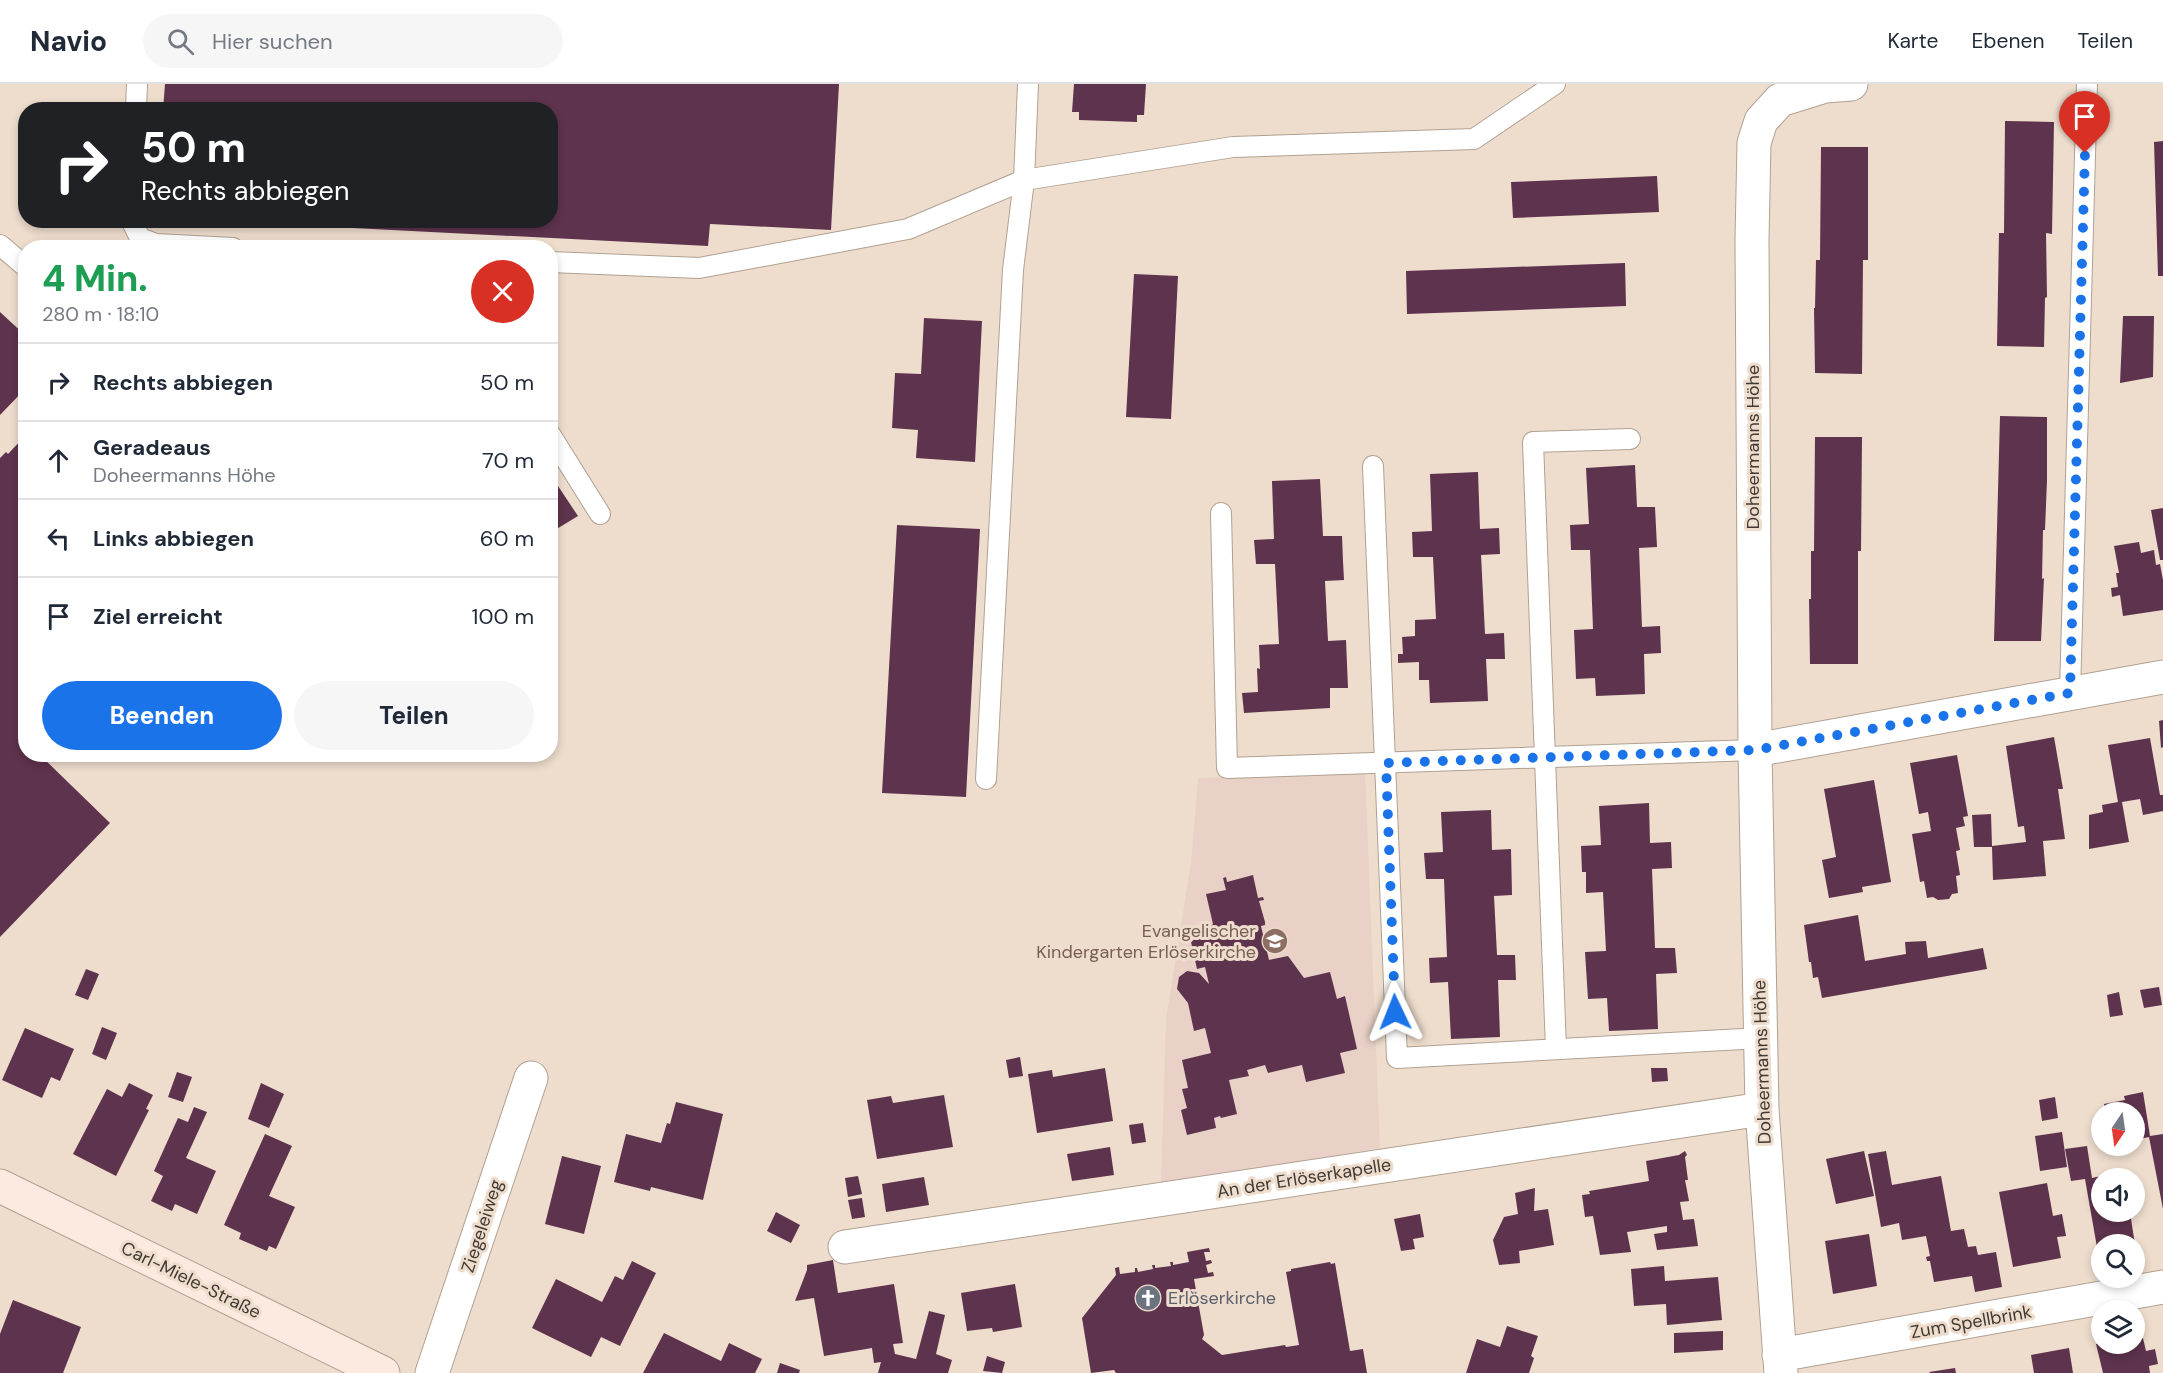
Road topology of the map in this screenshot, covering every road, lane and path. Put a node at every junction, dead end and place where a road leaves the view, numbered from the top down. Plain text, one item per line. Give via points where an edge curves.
1 (137, 84) edge
2 (1028, 84) edge
3 (1554, 84) edge
4 (1851, 84) edge
5 (2087, 84) edge
6 (136, 102) edge
7 (1024, 180) junction
8 (135, 228) edge
9 (145, 240) edge
10 (0, 245) edge
11 (18, 260) edge
12 (558, 262) edge
13 (1630, 439) dead end
14 (558, 447) edge
15 (1373, 466) dead end
16 (1221, 513) dead end
17 (600, 514) dead end
18 (2163, 677) edge
19 (2070, 693) junction
20 (1755, 750) junction
21 (1544, 758) junction
22 (1386, 763) junction
23 (986, 779) dead end
24 (1761, 1038) junction
25 (1556, 1049) junction
26 (531, 1078) dead end
27 (1762, 1109) junction
28 (0, 1186) edge
29 (845, 1247) dead end
30 (2163, 1287) edge
31 (1780, 1364) edge
32 (383, 1373) edge
33 (432, 1373) edge

1 - 6 lane
2 - 7 lane
3 - 7 lane via 1474,139 1233,147
4 - 20 street, Doheermanns Höhe via 1825,86 1780,100 1761,121 1754,143
5 - 19 lane
7 - 12 lane via 908,229 699,268
7 - 23 lane via 1013,270
8 - 9 lane
10 - 11 lane
13 - 21 lane via 1533,442
14 - 17 lane
15 - 22 lane
16 - 22 lane via 1227,768
18 - 19 street
19 - 20 street
20 - 21 lane
20 - 24 street, Doheermanns Höhe
21 - 22 lane
21 - 25 lane
22 - 25 lane via 1397,1058
24 - 25 lane
24 - 27 street, Doheermanns Höhe
26 - 33 street, Ziegeleiweg
27 - 29 street, An der Erlöserkapelle
27 - 31 street, Doheermanns Höhe
28 - 32 street, Carl-Miele-Straße
30 - 31 street, Zum Spellbrink

